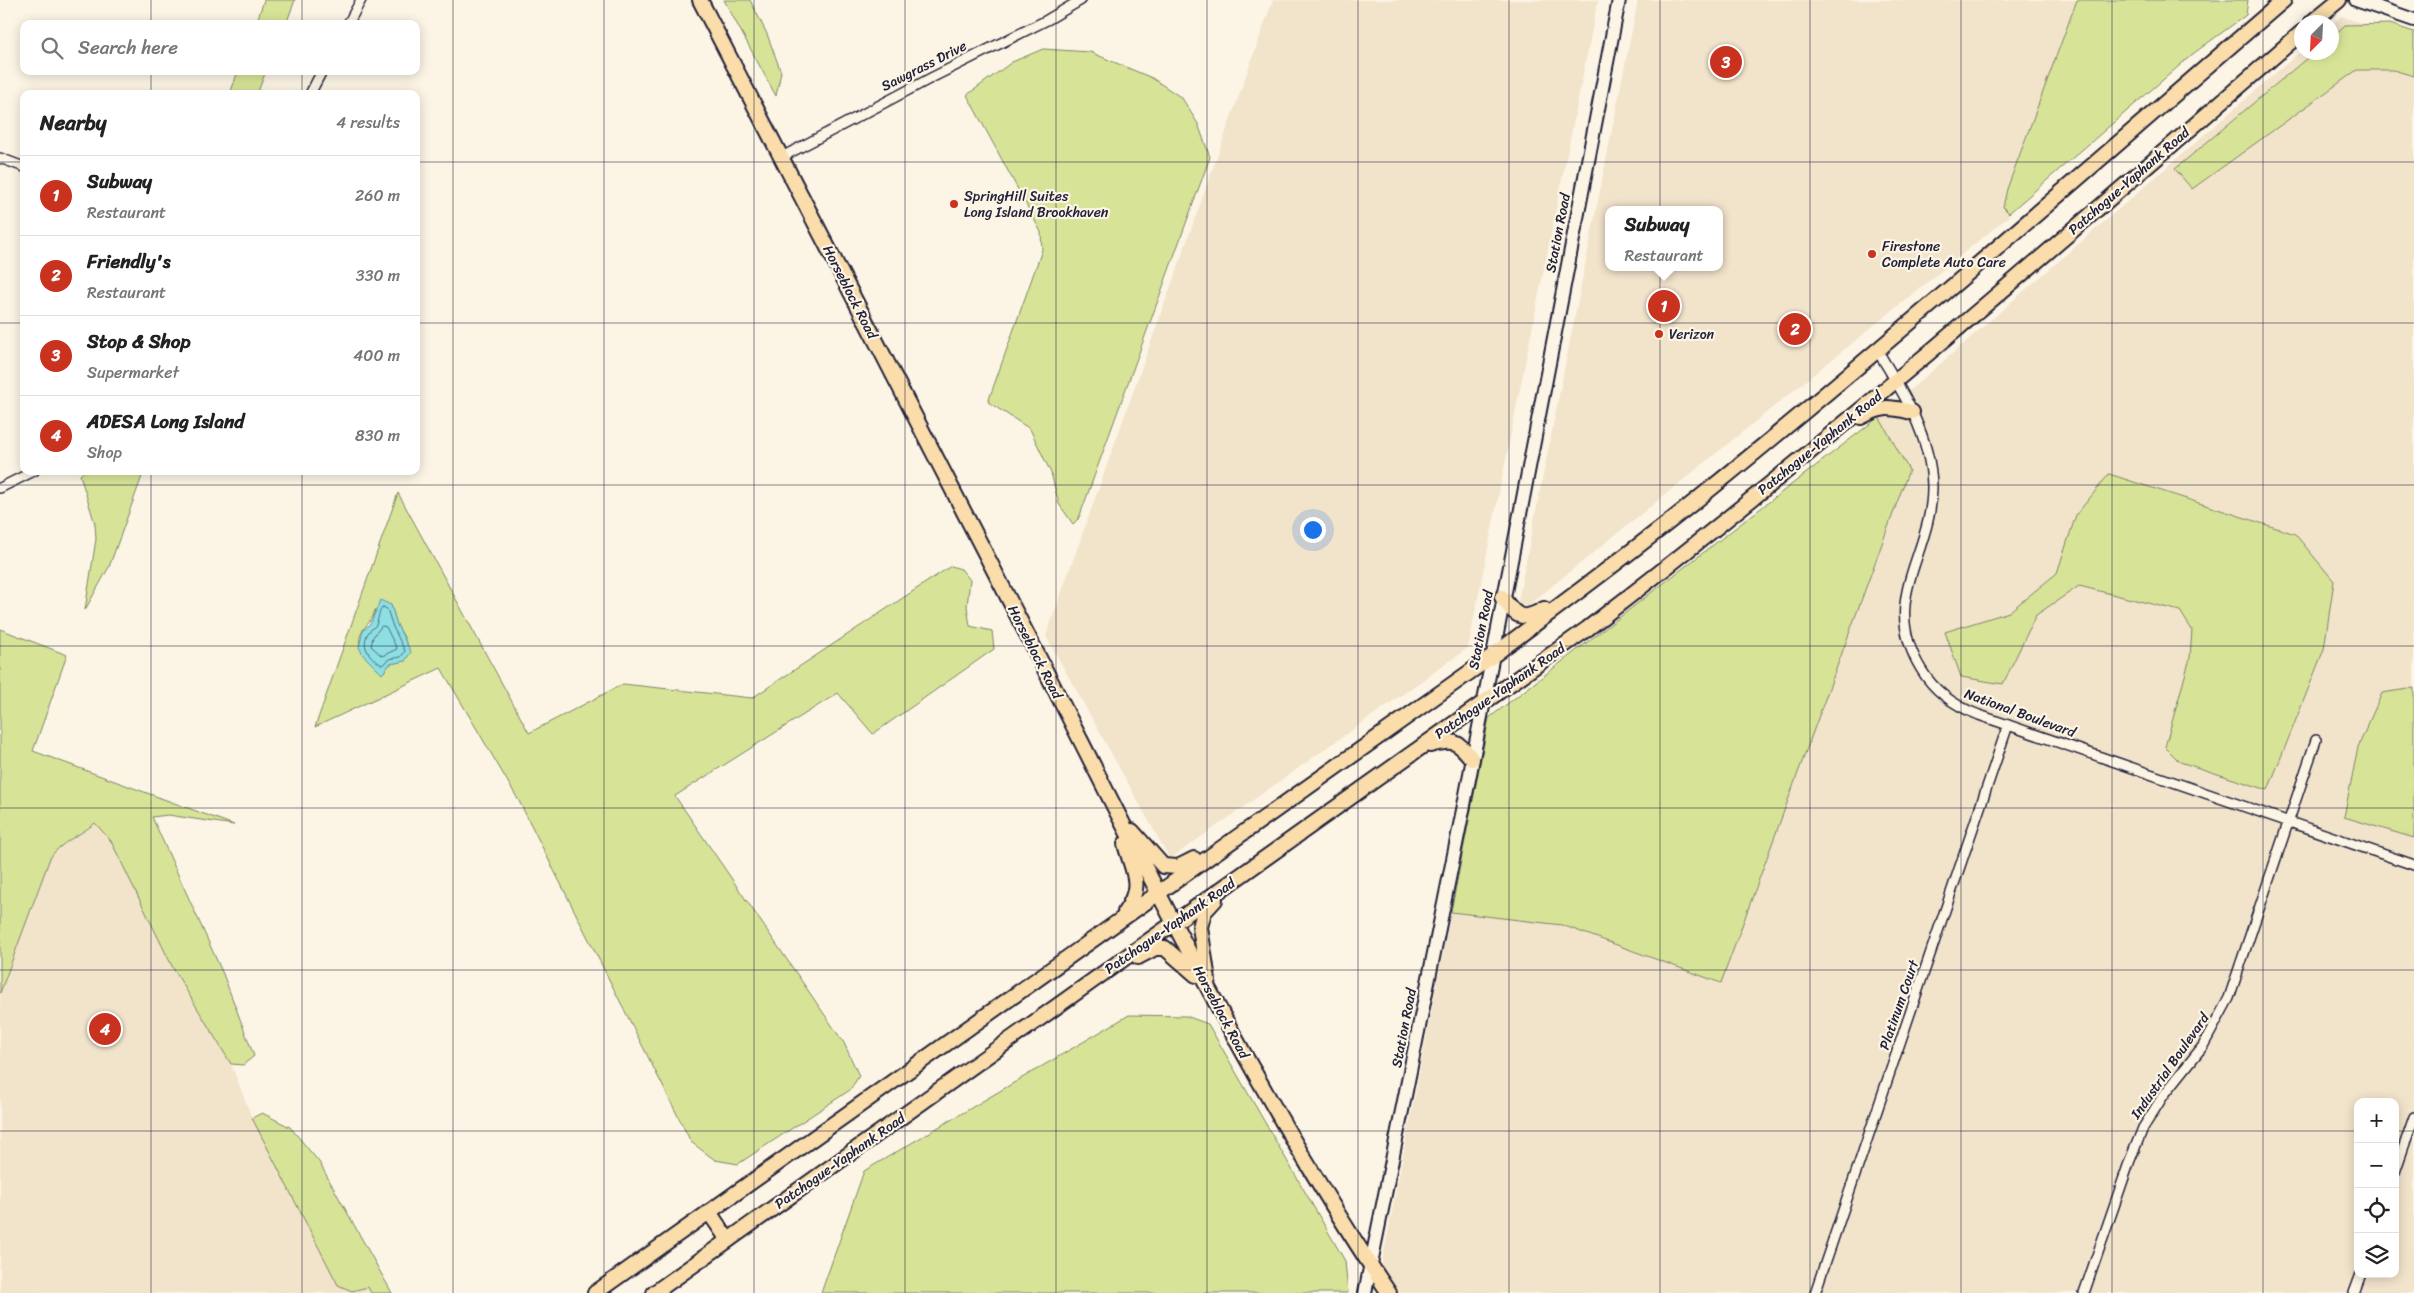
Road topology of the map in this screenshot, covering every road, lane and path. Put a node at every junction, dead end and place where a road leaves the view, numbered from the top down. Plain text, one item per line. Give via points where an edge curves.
1 (360, 0) edge
2 (700, 0) edge
3 (1081, 0) edge
4 (1619, 0) edge
5 (2284, 0) edge
6 (2339, 0) edge
7 (2356, 0) edge
8 (2321, 15) edge
9 (350, 20) edge
10 (2414, 20) edge
11 (2294, 39) edge
12 (320, 75) edge
13 (312, 90) edge
14 (0, 158) edge
15 (780, 158) junction
16 (20, 166) edge
17 (1877, 350) junction
18 (1896, 380) junction
19 (1912, 412) junction
20 (1824, 440) junction
21 (26, 475) edge
22 (0, 488) edge
23 (1584, 587) junction
24 (1502, 597) junction
25 (1491, 657) junction
26 (1482, 704) junction
27 (2008, 725) junction
28 (2316, 740) dead end
29 (1420, 748) junction
30 (1472, 759) junction
31 (1115, 811) junction
32 (2290, 821) junction
33 (1229, 842) junction
34 (2414, 865) edge
35 (1228, 885) junction
36 (1157, 894) junction
37 (1121, 919) junction
38 (1173, 923) junction
39 (1105, 972) junction
40 (1207, 988) junction
41 (2414, 1117) edge
42 (2399, 1160) edge
43 (709, 1212) junction
44 (728, 1240) junction
45 (1370, 1266) junction
46 (2359, 1278) edge
47 (594, 1293) edge
48 (654, 1293) edge
49 (1365, 1293) edge
50 (1389, 1293) edge
51 (1815, 1293) edge
52 (2084, 1293) edge
53 (2354, 1293) edge

1 - 9 street
2 - 15 main road, Horseblock Road
3 - 15 street, Sawgrass Drive
4 - 24 main road, Station Road
5 - 17 main road
6 - 8 main road
7 - 10 main road
11 - 18 main road, Patchogue-Yaphank Road
12 - 13 street
14 - 16 street
15 - 31 main road, Horseblock Road
17 - 18 street, National Boulevard
17 - 23 main road via 1737,467
18 - 19 street, National Boulevard
18 - 20 main road, Patchogue-Yaphank Road
19 - 20 main road via 1879,408
19 - 27 street, National Boulevard via 1930,462 1932,496 1905,594 1904,617 1908,638 1923,672 1947,698 1968,711
20 - 26 main road, Patchogue-Yaphank Road via 1641,587
21 - 22 street
23 - 24 main road via 1532,616 1515,614
23 - 25 main road
24 - 25 main road, Station Road
25 - 26 main road, Station Road
25 - 33 main road
26 - 29 main road, Patchogue-Yaphank Road
26 - 30 main road, Station Road
27 - 32 street, National Boulevard
27 - 51 street, Platinum Court
28 - 32 street, Industrial Boulevard
29 - 30 main road via 1450,741 1462,746
29 - 35 main road, Patchogue-Yaphank Road
30 - 45 main road, Station Road
31 - 33 main road via 1158,863 1167,868 1178,867
31 - 36 main road, Horseblock Road
31 - 37 main road via 1137,890
32 - 34 street, National Boulevard
32 - 52 street, Industrial Boulevard via 2223,1012 2203,1046 2163,1096 2143,1128
33 - 36 main road
35 - 38 main road, Patchogue-Yaphank Road
35 - 40 main road via 1200,921
36 - 37 main road
36 - 38 main road, Horseblock Road
37 - 43 main road
38 - 39 main road, Patchogue-Yaphank Road
38 - 40 main road, Horseblock Road
39 - 40 main road via 1160,948 1170,951
39 - 44 main road, Patchogue-Yaphank Road
40 - 45 main road, Horseblock Road via 1264,1091
41 - 42 street
43 - 44 main road
43 - 47 main road
44 - 48 main road, Patchogue-Yaphank Road
45 - 49 main road, Station Road
45 - 50 main road, Horseblock Road
46 - 53 street

